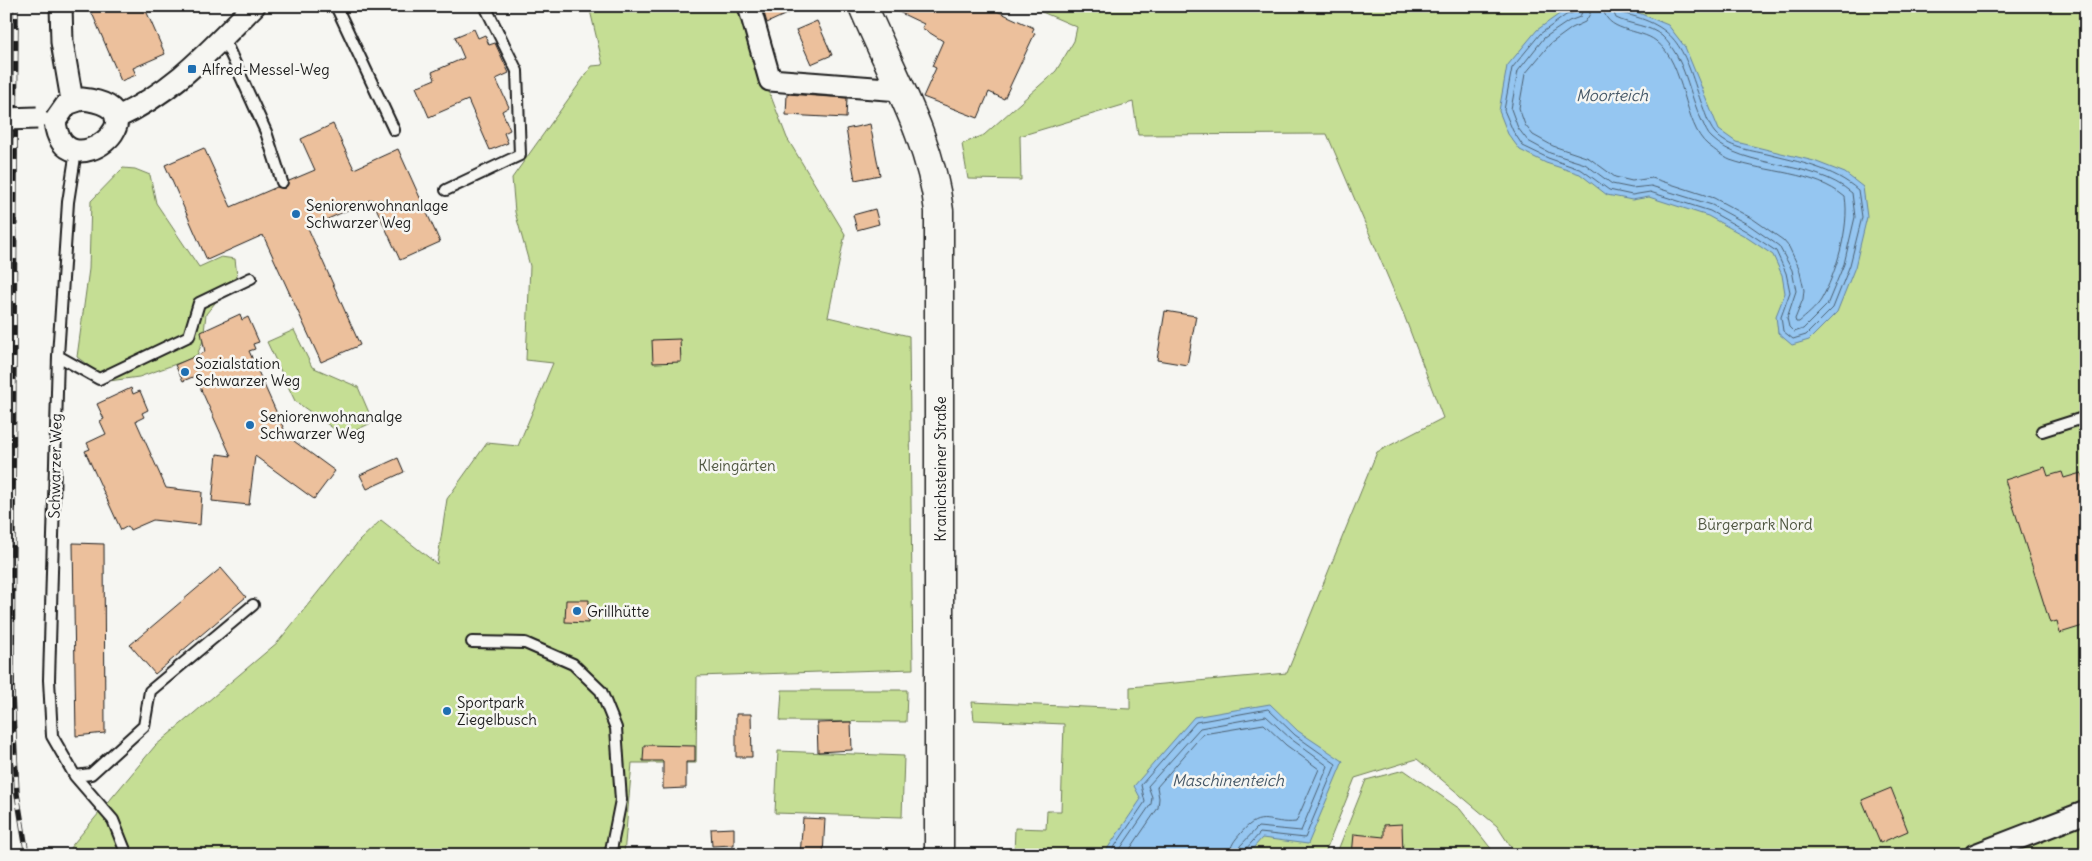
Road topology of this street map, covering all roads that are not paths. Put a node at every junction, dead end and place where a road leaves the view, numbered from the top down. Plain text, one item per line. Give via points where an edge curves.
1 (61, 6) edge
2 (254, 6) edge
3 (336, 6) edge
4 (485, 6) edge
5 (748, 6) edge
6 (864, 6) edge
7 (223, 37) junction
8 (900, 90) junction
9 (72, 100) junction
10 (116, 118) junction
11 (6, 119) edge
12 (46, 120) junction
13 (394, 130) dead end
14 (76, 151) junction
15 (282, 182) dead end
16 (446, 190) dead end
17 (251, 278) dead end
18 (58, 356) junction
19 (2086, 417) edge
20 (2042, 431) dead end
21 (253, 605) dead end
22 (472, 642) dead end
23 (75, 776) junction
24 (2086, 812) edge
25 (127, 855) edge
26 (610, 855) edge
27 (939, 855) edge
28 (1975, 855) edge

1 - 9 street via 62,42
2 - 7 street
3 - 13 lane
4 - 16 lane via 517,71 520,155
5 - 8 street via 770,80
6 - 8 main road, Kranichsteiner Straße
7 - 10 street via 192,69 145,105
7 - 15 lane via 266,132
8 - 27 main road, Kranichsteiner Straße via 928,153 936,180 939,211
9 - 10 street via 101,103 110,108
9 - 12 street
10 - 14 street via 116,132 111,138 89,150
11 - 12 street, bridge
12 - 14 street via 61,142
14 - 18 lane, Schwarzer Weg via 68,202
17 - 18 lane via 199,303 189,336 99,379
18 - 23 lane, Schwarzer Weg via 49,680 52,736
19 - 20 lane
21 - 23 lane via 150,691 144,726 90,774
22 - 26 lane via 525,643 573,664 601,691 616,728 621,800
23 - 25 lane, Schwarzer Weg via 114,820
24 - 28 street

